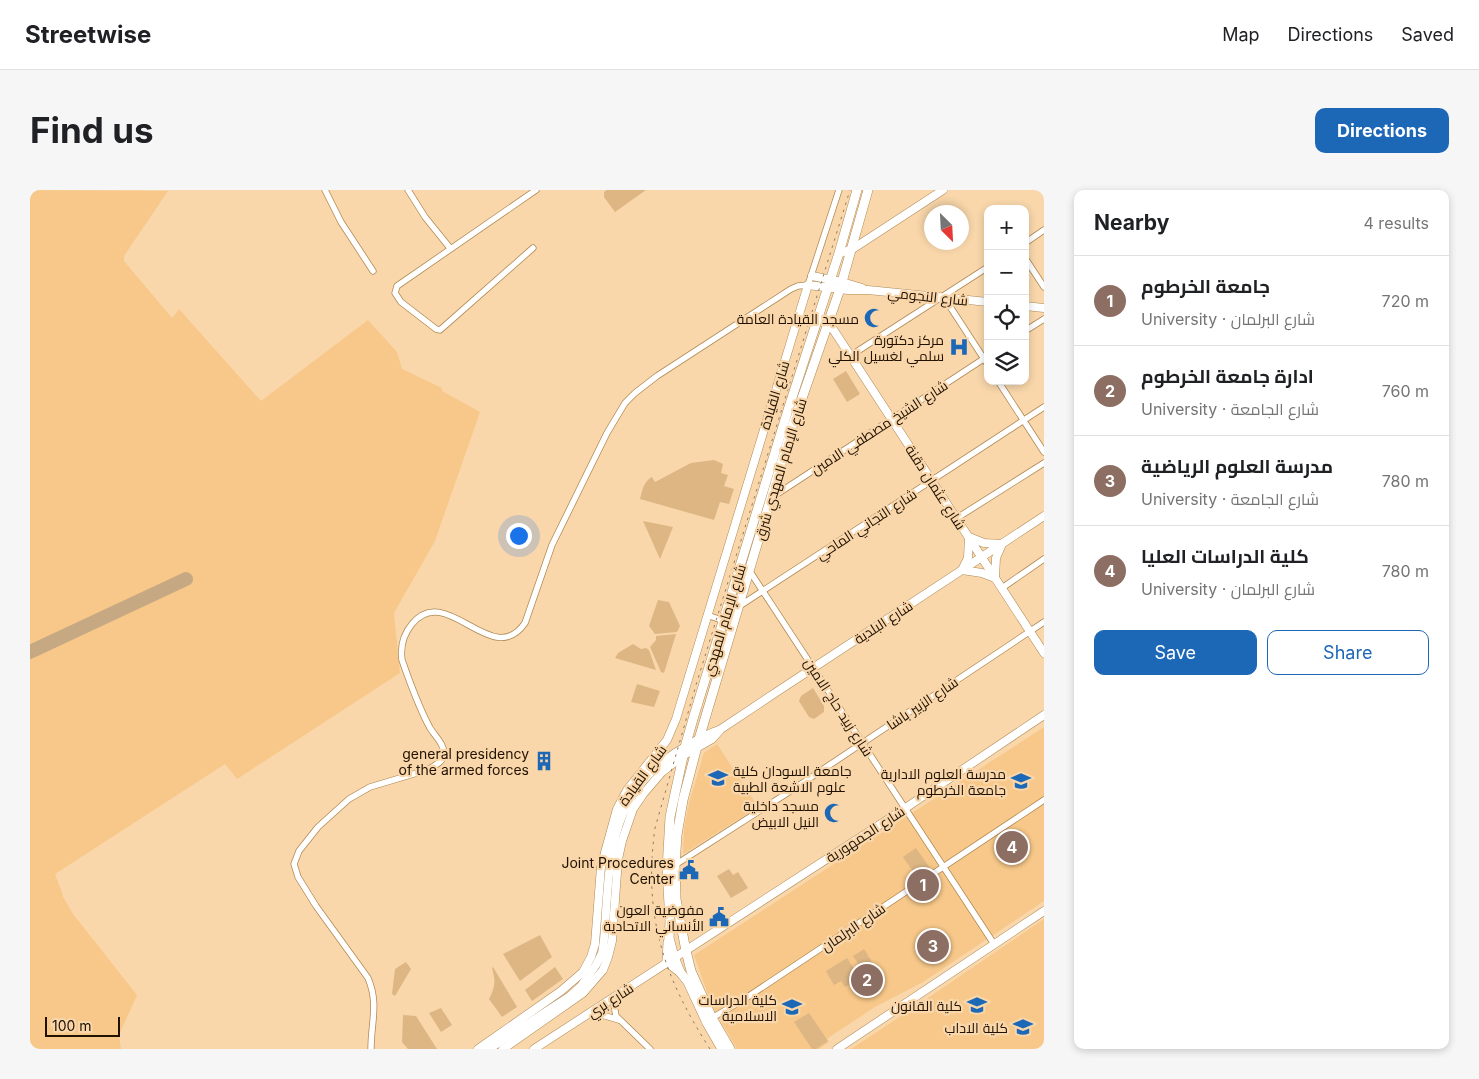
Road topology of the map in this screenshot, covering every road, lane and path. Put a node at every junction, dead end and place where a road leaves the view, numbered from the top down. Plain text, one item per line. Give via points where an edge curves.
1 (325, 190) edge
2 (408, 190) edge
3 (536, 190) edge
4 (839, 190) edge
5 (857, 190) edge
6 (868, 190) edge
7 (943, 190) edge
8 (1044, 230) edge
9 (1029, 239) edge
10 (450, 248) junction
11 (533, 248) dead end
12 (852, 250) junction
13 (839, 253) junction
14 (1029, 264) edge
15 (984, 270) edge
16 (373, 271) dead end
17 (812, 276) junction
18 (829, 284) junction
19 (808, 285) junction
20 (841, 286) junction
21 (1044, 287) edge
22 (945, 298) junction
23 (984, 302) edge
24 (1029, 306) edge
25 (1044, 308) edge
26 (1044, 319) edge
27 (828, 323) junction
28 (1029, 328) edge
29 (984, 354) edge
30 (850, 356) junction
31 (984, 358) edge
32 (1001, 385) edge
33 (1044, 406) edge
34 (892, 420) junction
35 (1023, 420) junction
36 (1044, 452) edge
37 (1044, 463) edge
38 (932, 481) junction
39 (771, 498) junction
40 (1044, 516) edge
41 (957, 518) junction
42 (969, 537) junction
43 (1002, 544) junction
44 (982, 557) junction
45 (1044, 559) edge
46 (750, 570) junction
47 (962, 570) junction
48 (995, 578) junction
49 (1002, 588) junction
50 (763, 591) junction
51 (738, 607) junction
52 (707, 615) junction
53 (729, 622) junction
54 (1044, 622) edge
55 (1030, 631) junction
56 (1044, 653) edge
57 (813, 668) junction
58 (1044, 715) edge
59 (721, 729) junction
60 (698, 739) junction
61 (667, 740) junction
62 (862, 743) junction
63 (696, 749) junction
64 (683, 751) junction
65 (1044, 800) edge
66 (906, 807) junction
67 (675, 865) junction
68 (944, 866) junction
69 (1044, 911) edge
70 (994, 944) junction
71 (686, 952) junction
72 (671, 960) junction
73 (620, 994) junction
74 (587, 1014) junction
75 (712, 1018) junction
76 (619, 1020) junction
77 (485, 1048) edge
78 (371, 1049) edge
79 (503, 1049) edge
80 (534, 1049) edge
81 (650, 1049) edge
82 (722, 1049) edge
83 (730, 1049) edge
84 (837, 1049) edge

1 - 16 street via 341,222
2 - 10 street
3 - 10 street
4 - 17 street
5 - 13 main road, شارع الإمام المهدي
6 - 12 main road, شارع الإمام المهدي شرق
7 - 12 street
8 - 9 street
10 - 11 street via 394,290 401,302 440,330
12 - 13 street
12 - 20 main road, شارع الإمام المهدي شرق
13 - 18 main road, شارع الإمام المهدي
14 - 21 street
15 - 22 street
17 - 18 street
17 - 19 street
18 - 19 street
18 - 20 street, شارع النجومي
18 - 53 main road, شارع الإمام المهدي via 788,410
19 - 52 street, شارع القيادة
19 - 78 street via 791,289 665,370 625,403 552,545 526,623 520,630 514,635 496,638 433,611 417,619 406,633 402,660 425,719 443,747 443,758 427,770 370,787 349,799 318,827 294,864 316,906 373,989
20 - 22 street, شارع النجومي
20 - 27 main road, شارع الإمام المهدي شرق
22 - 23 street, شارع النجومي
22 - 29 street
22 - 30 street
24 - 25 street
26 - 28 street
27 - 30 street, شارع عثمان دقنة
27 - 39 main road, شارع الإمام المهدي شرق
30 - 34 street, شارع عثمان دقنة
31 - 34 street, شارع الشيخ مصطفي الامين
32 - 35 street
33 - 35 street, شارع التجاني الماحي
34 - 38 street, شارع عثمان دقنة
34 - 39 street, شارع الشيخ مصطفي الامين
35 - 36 street
35 - 38 street, شارع التجاني الماحي
37 - 41 street
38 - 41 street, شارع عثمان دقنة
38 - 50 street, شارع التجاني الماحي
39 - 46 main road, شارع الإمام المهدي شرق
40 - 43 street, شارع البلدية
41 - 42 street, شارع عثمان دقنة
42 - 43 street via 984,543
42 - 44 street, شارع عثمان دقنة
42 - 47 street via 968,558
43 - 44 street, شارع البلدية
43 - 48 street via 996,558
44 - 47 street, شارع البلدية
44 - 48 street, شارع عثمان دقنة
45 - 49 street
46 - 50 street, شارع زبيد حاج الامين
46 - 51 main road, شارع الإمام المهدي شرق
47 - 48 street
47 - 57 street, شارع البلدية
48 - 49 street, شارع عثمان دقنة
49 - 55 street, شارع عثمان دقنة
50 - 51 street, شارع التجاني الماحي
50 - 57 street, شارع زبيد حاج الامين
51 - 53 main road, شارع الإمام المهدي شرق
52 - 53 street
52 - 61 street, شارع القيادة
53 - 60 main road, شارع الإمام المهدي شرق
53 - 64 main road, شارع الإمام المهدي
54 - 55 street, شارع الزبير باشا
55 - 56 street, شارع عثمان دقنة
55 - 62 street, شارع الزبير باشا
57 - 59 street, شارع البلدية
57 - 62 street, شارع زبيد حاج الامين
58 - 66 street, شارع الجمهورية
59 - 60 street
59 - 63 street, شارع القيادة
60 - 63 main road, شارع الإمام المهدي شرق
60 - 64 street
61 - 64 street
61 - 77 street, شارع القيادة via 627,790 617,809 601,867 595,944 583,972
62 - 66 street, شارع زبيد حاج الامين
62 - 67 street, شارع الزبير باشا
63 - 64 street, شارع القيادة
63 - 67 main road via 683,800
64 - 72 main road, شارع الإمام المهدي via 670,824 667,868
64 - 77 street, شارع القيادة via 663,760 636,789 625,808 614,839 602,953 590,976 570,996
64 - 79 street, شارع القيادة via 644,793 627,825 618,859 612,941 603,970 583,993
65 - 68 street, شارع البرلمان
66 - 68 street, شارع زبيد حاج الامين
66 - 71 street, شارع الجمهورية
67 - 71 main road via 677,906
68 - 70 street, شارع زبيد حاج الامين
68 - 75 street, شارع البرلمان
69 - 70 street
70 - 84 street
71 - 72 street, شارع بري
71 - 75 main road
72 - 73 street, شارع بري
72 - 82 main road, شارع الإمام المهدي via 688,982
73 - 74 street, شارع بري
73 - 76 street via 614,1005
74 - 76 street
74 - 80 street, شارع بري
75 - 83 main road
76 - 81 street

